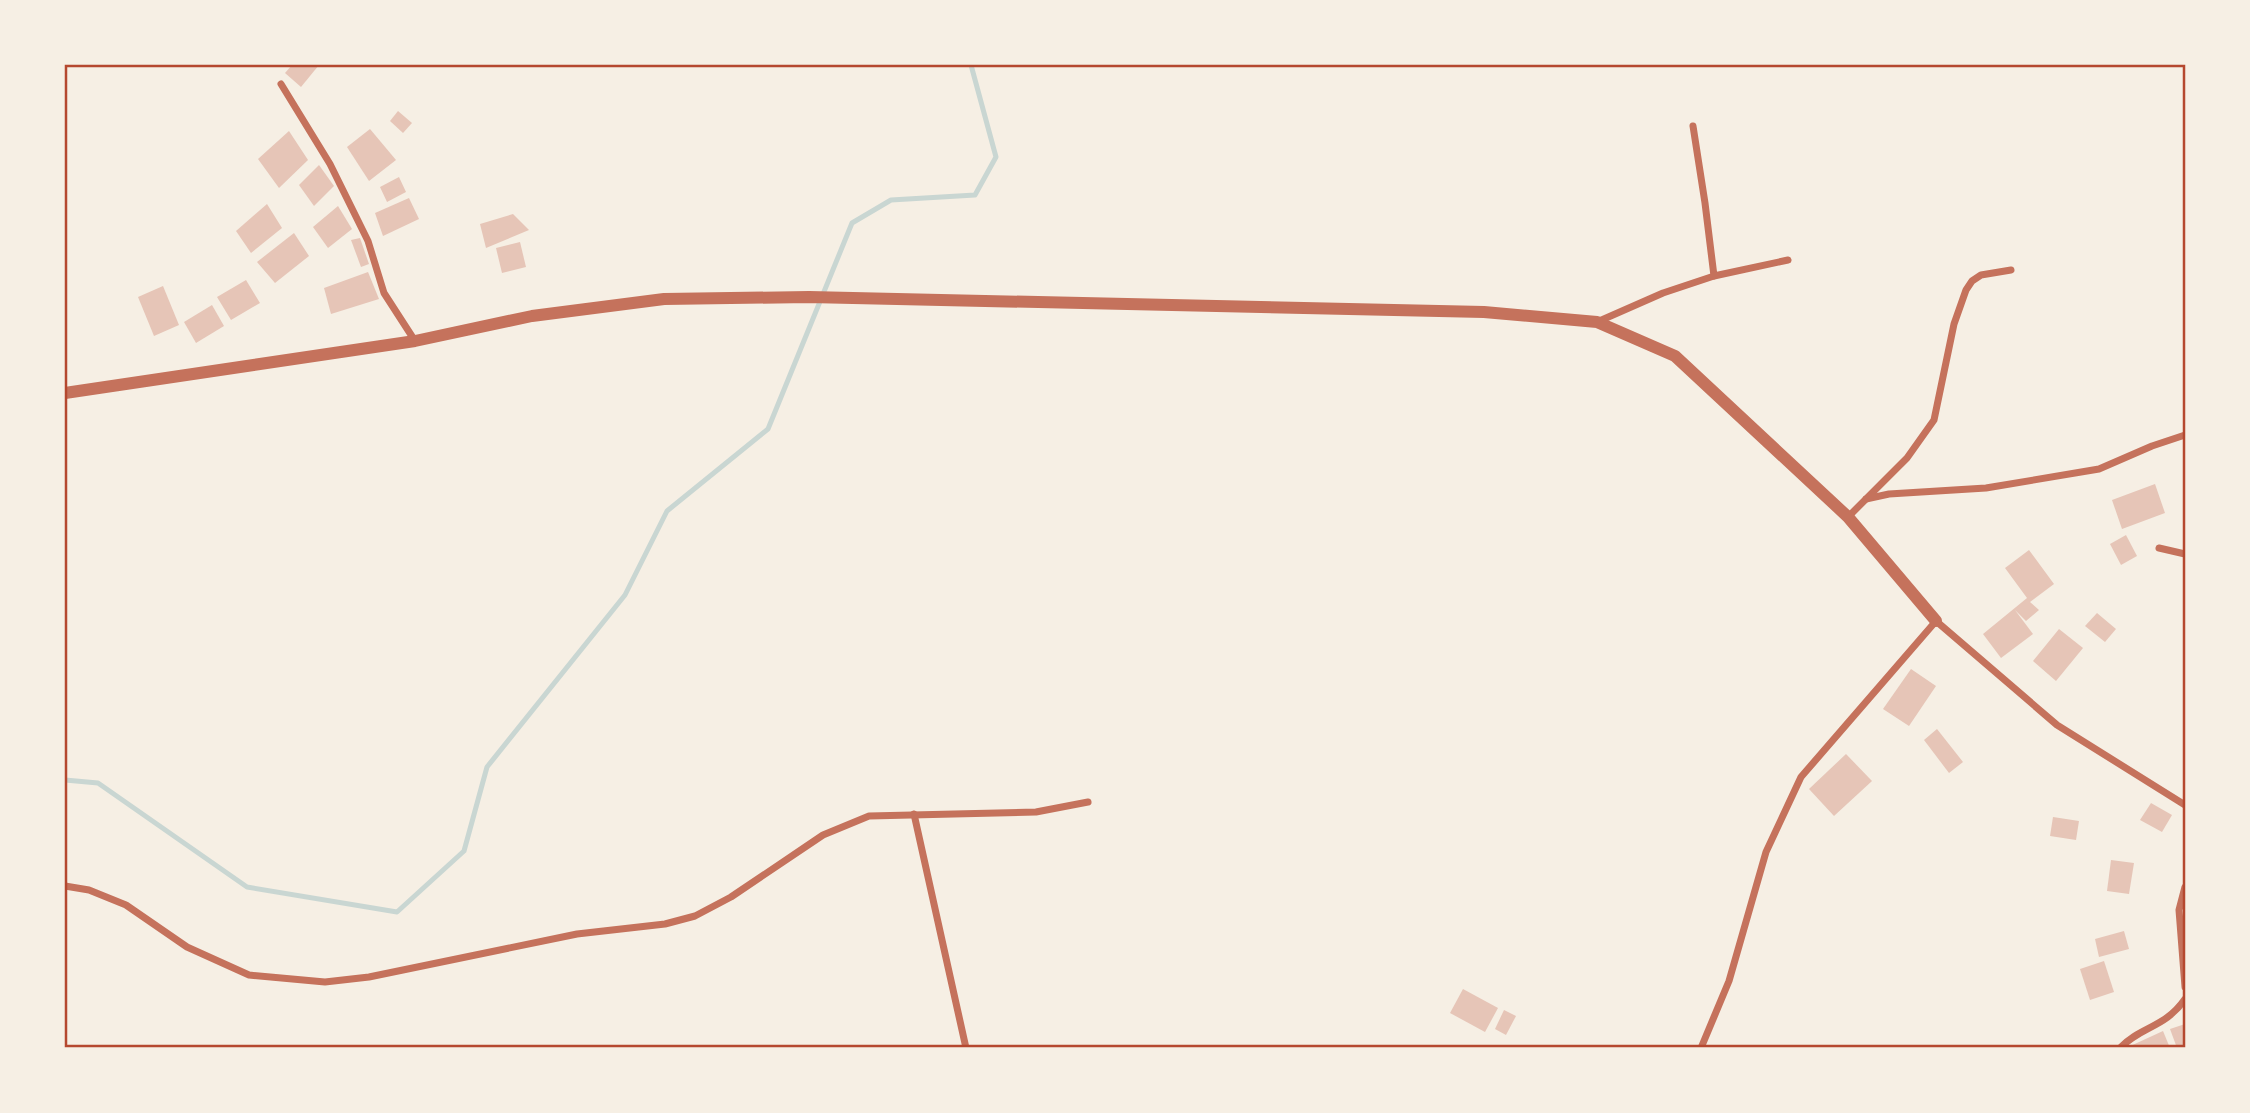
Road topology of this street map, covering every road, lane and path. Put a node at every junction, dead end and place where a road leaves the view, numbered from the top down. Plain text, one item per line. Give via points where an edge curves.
1 (281, 84) dead end
2 (1693, 126) dead end
3 (1788, 260) dead end
4 (2011, 270) dead end
5 (1714, 276) junction
6 (1597, 323) junction
7 (415, 341) junction
8 (65, 393) edge
9 (2185, 435) edge
10 (1866, 499) junction
11 (1847, 517) junction
12 (2159, 548) dead end
13 (2185, 554) edge
14 (1936, 621) junction
15 (1088, 802) dead end
16 (2185, 805) edge
17 (914, 814) junction
18 (65, 886) edge
19 (2185, 887) edge
20 (2185, 987) edge
21 (2185, 999) edge
22 (966, 1048) edge
23 (1701, 1048) edge
24 (2120, 1048) edge

1 - 7 street via 330,164 368,241 384,293
2 - 5 street
3 - 5 street
4 - 10 street via 1981,275 1966,290 1954,324 1934,420 1907,458
5 - 6 street
6 - 7 street via 1484,312 823,298 664,299 532,316
6 - 11 street via 1675,356
7 - 8 street
9 - 10 street via 2099,469 1986,488
10 - 11 street
11 - 14 street
12 - 13 street
14 - 16 street via 2057,725
14 - 23 street via 1801,776 1766,852 1728,981
15 - 17 street via 1036,812
17 - 18 street via 869,816 823,835 695,916 325,982 249,975 187,947 126,905
17 - 22 street
19 - 20 street via 2179,910
21 - 24 street via 2168,1018

